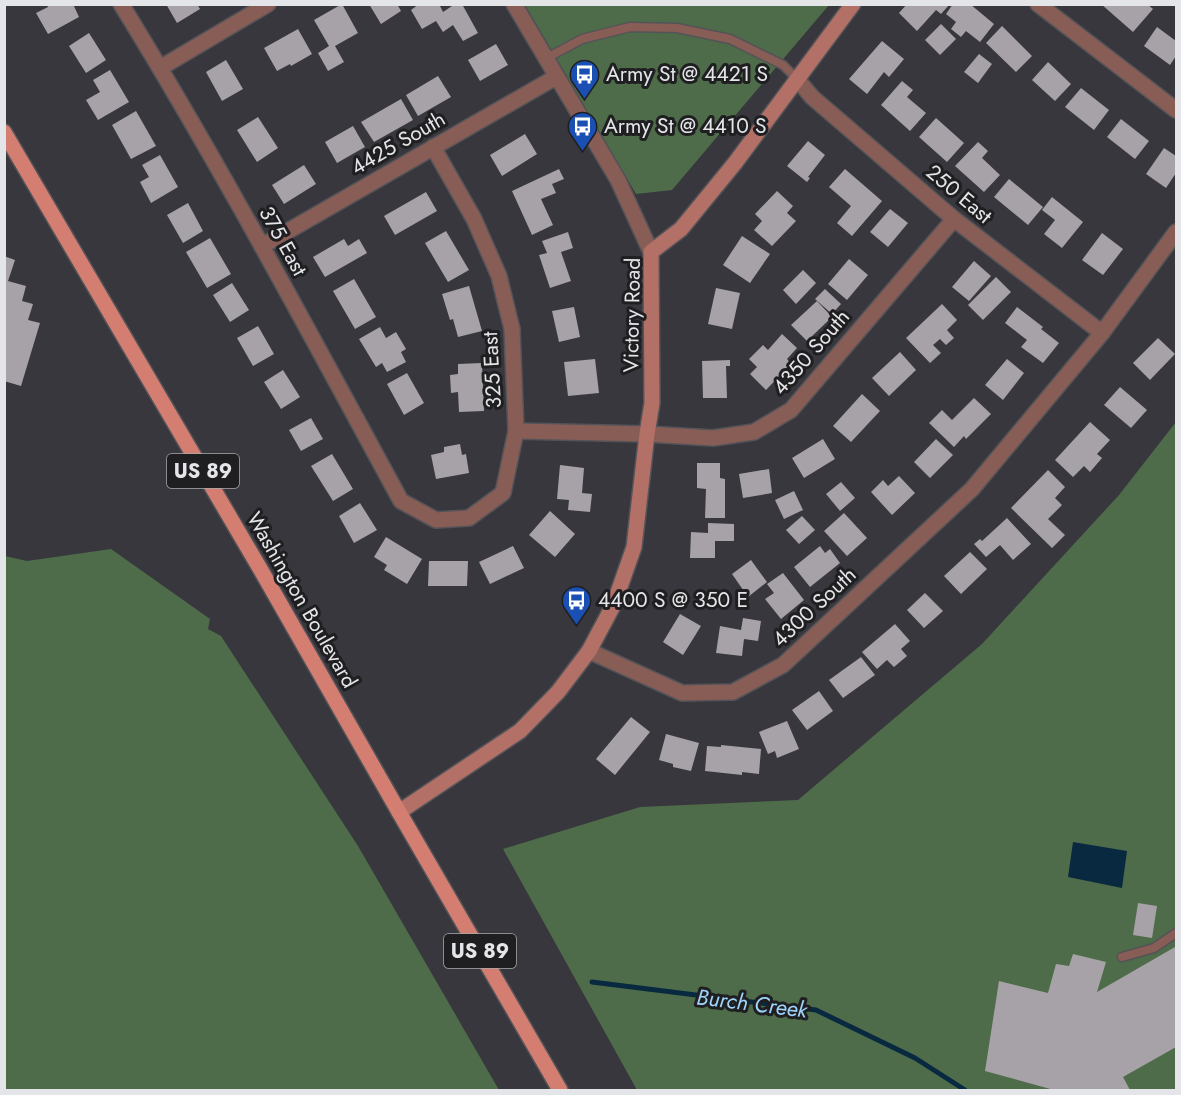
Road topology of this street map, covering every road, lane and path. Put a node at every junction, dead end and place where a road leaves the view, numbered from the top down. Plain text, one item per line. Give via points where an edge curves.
1 (121, 4) edge
2 (268, 4) edge
3 (514, 4) edge
4 (853, 4) edge
5 (1038, 4) edge
6 (545, 59) junction
7 (160, 68) junction
8 (556, 77) junction
9 (797, 79) junction
10 (1176, 110) edge
11 (4, 132) edge
12 (433, 147) junction
13 (954, 219) junction
14 (1176, 232) edge
15 (262, 246) junction
16 (651, 252) junction
17 (1102, 333) junction
18 (516, 430) junction
19 (647, 434) junction
20 (401, 501) joint
21 (589, 651) junction
22 (399, 812) junction
23 (1176, 933) edge
24 (1122, 957) dead end
25 (560, 1090) edge

1 - 7 street, 375 East
2 - 7 street
3 - 6 street
4 - 9 street, Victory Road
5 - 10 street
6 - 8 street
6 - 9 lane via 582,39 630,27 677,28 730,39 783,65
7 - 15 street, 375 East
8 - 12 street, 4425 South
8 - 16 street via 618,180
9 - 13 street, 250 East via 812,97
9 - 16 street, Victory Road via 681,229
11 - 22 main road, Washington Boulevard / US 89
12 - 15 street, 4425 South
12 - 18 street, 325 East via 474,219 499,276 512,329
13 - 17 street, 250 East
13 - 19 street, 4350 South via 791,410 754,432 713,438
14 - 17 street, 4300 South
15 - 20 street, 375 East
16 - 19 street, Victory Road via 652,403
17 - 21 street, 4300 South via 972,489 783,665 733,692 682,693
18 - 19 street, 4350 South
18 - 20 street, 325 East via 503,493 469,518 436,520
19 - 21 street, Victory Road via 634,547 614,604
21 - 22 street via 558,692 520,730
22 - 25 main road, Washington Boulevard / US 89
23 - 24 lane via 1154,948

